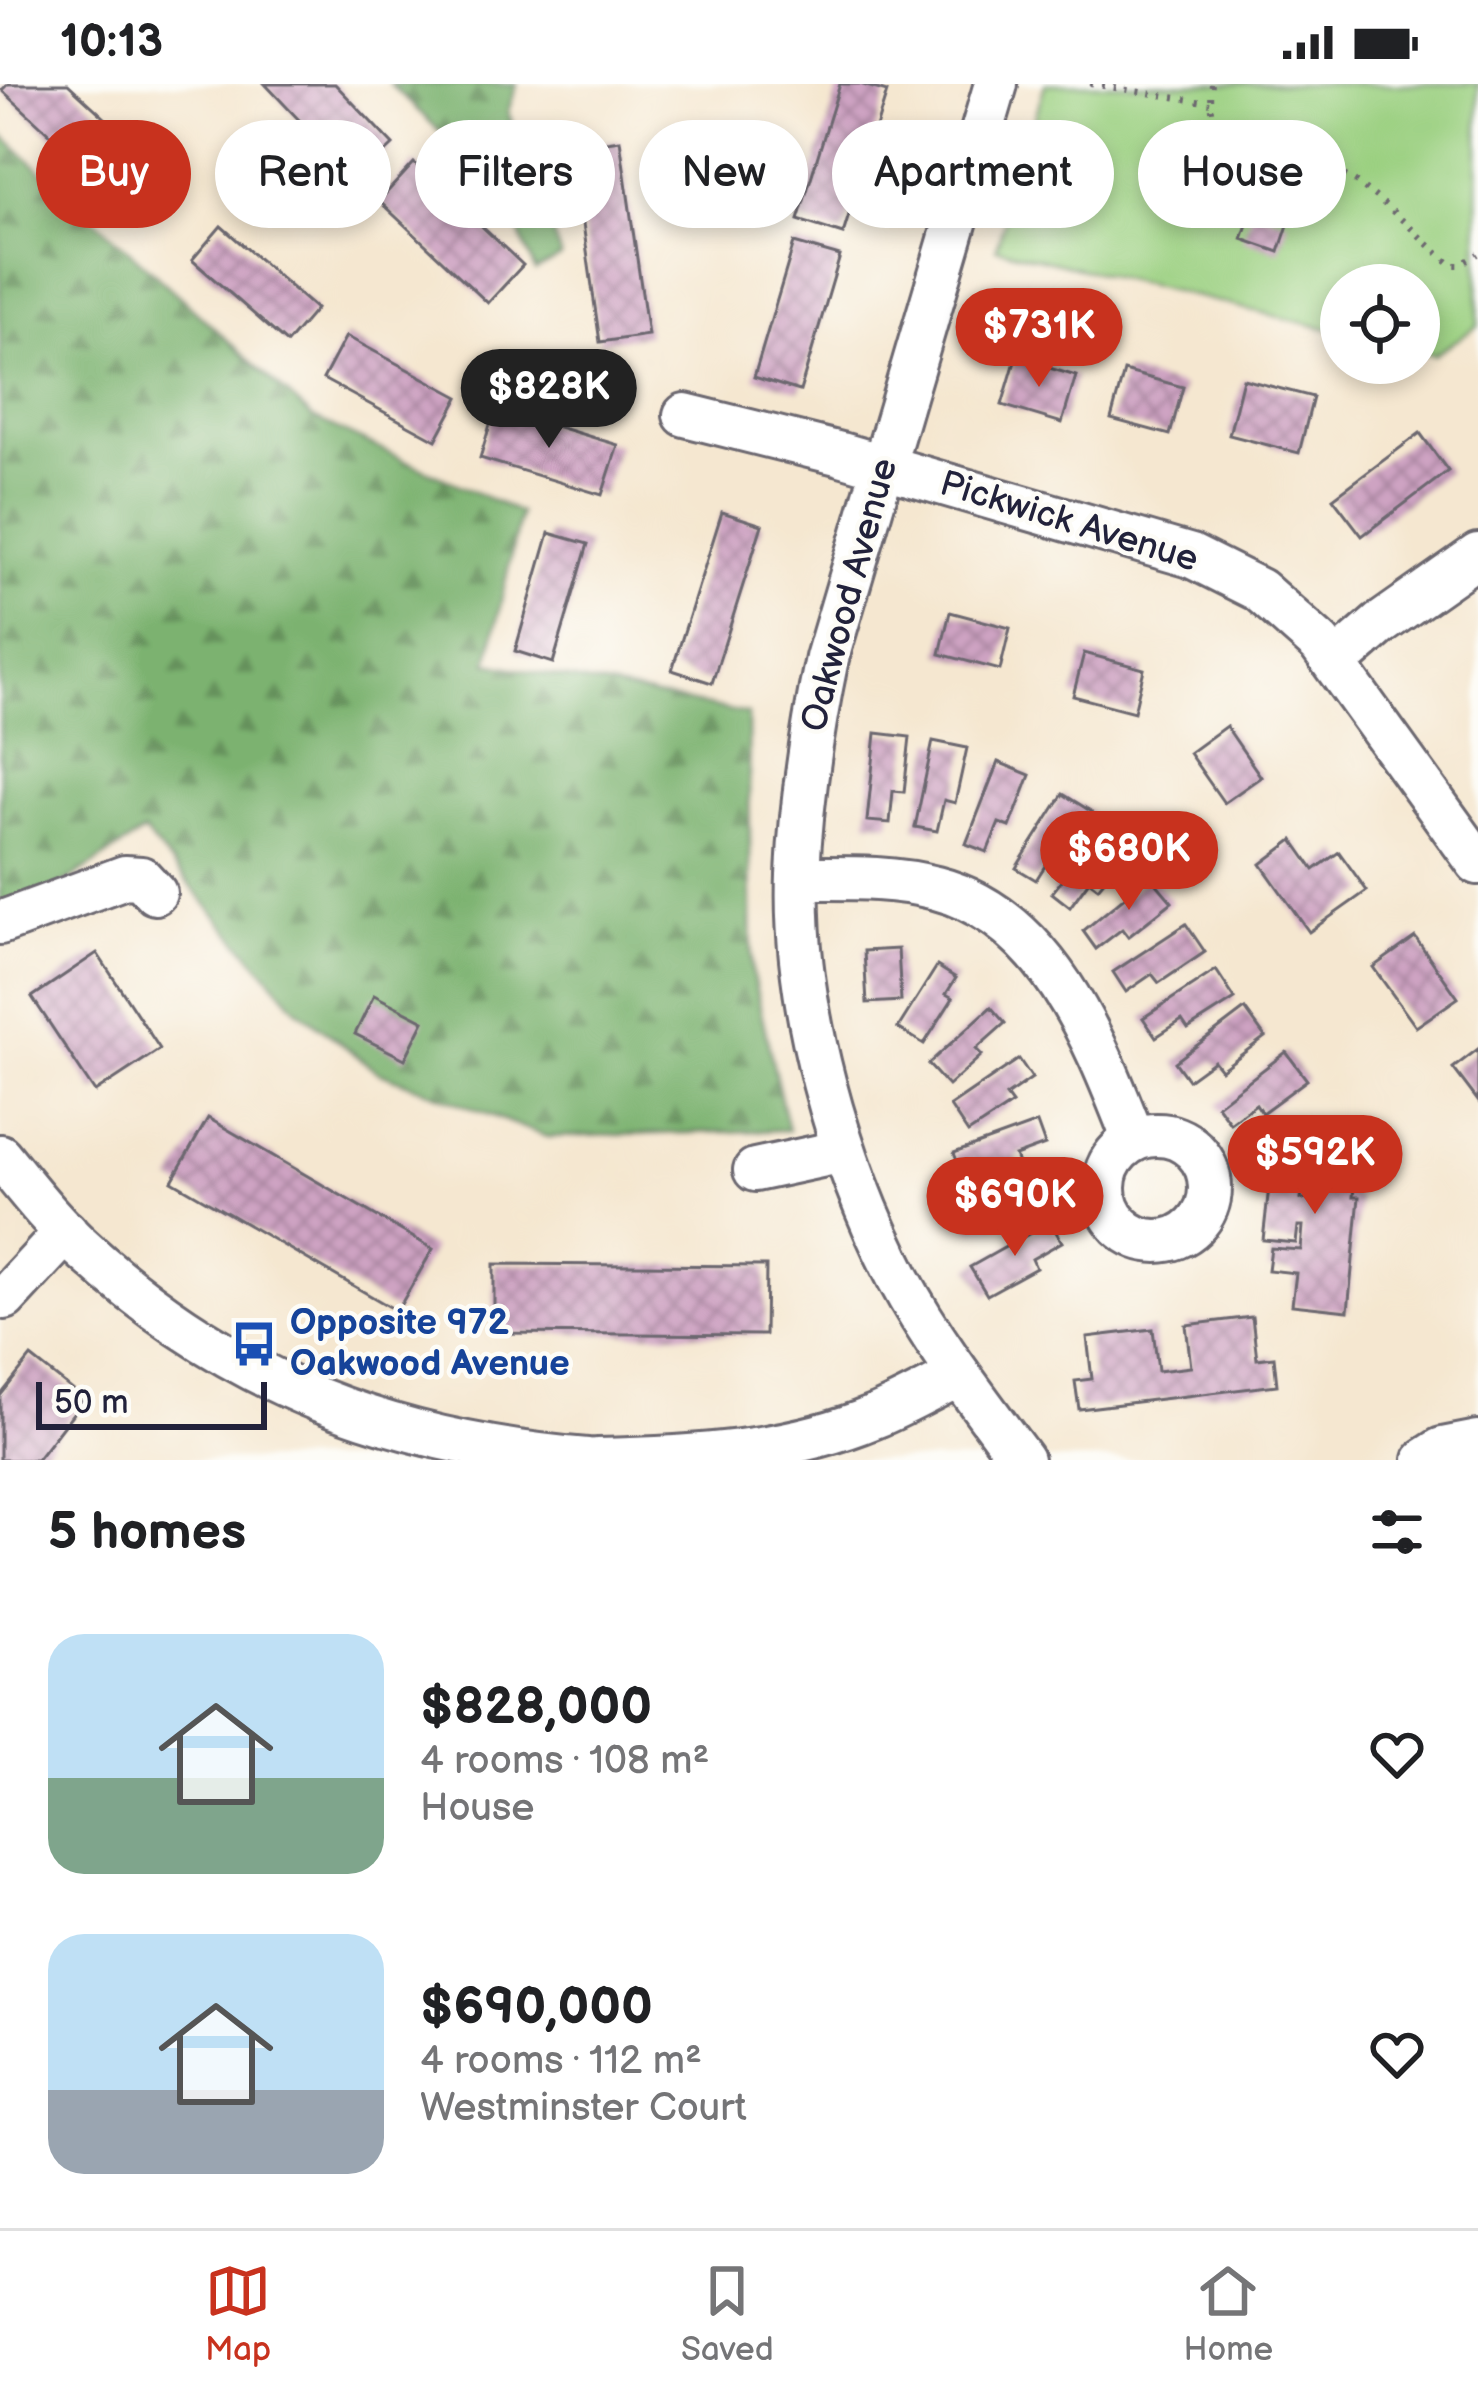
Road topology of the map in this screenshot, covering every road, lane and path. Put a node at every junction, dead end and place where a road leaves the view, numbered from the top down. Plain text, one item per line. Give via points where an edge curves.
1 (996, 84) edge
2 (1090, 84) edge
3 (1213, 84) edge
4 (1210, 103) junction
5 (1212, 120) edge
6 (1346, 178) edge
7 (1478, 254) edge
8 (685, 415) dead end
9 (883, 466) junction
10 (1478, 555) edge
11 (1336, 663) junction
12 (1478, 863) edge
13 (798, 878) junction
14 (155, 893) dead end
15 (0, 923) edge
16 (1134, 1140) dead end
17 (844, 1151) junction
18 (0, 1156) edge
19 (754, 1170) dead end
20 (66, 1232) junction
21 (4, 1298) dead end
22 (958, 1375) junction
23 (1478, 1442) edge
24 (587, 1460) edge
25 (597, 1460) edge
26 (1022, 1460) edge
27 (1426, 1460) edge

1 - 9 street, Oakwood Avenue
2 - 4 path
3 - 4 path
4 - 5 path
6 - 7 path via 1453,265
8 - 9 street, Pickwick Avenue
9 - 11 street, Pickwick Avenue via 1221,568 1294,618
9 - 13 street, Oakwood Avenue via 810,740
10 - 11 street
11 - 12 street, Pickwick Avenue
13 - 16 street via 940,888 1031,945 1075,1008
13 - 17 street, Oakwood Avenue via 801,953
14 - 15 street via 141,878 125,877
17 - 19 street
17 - 22 street, Oakwood Avenue via 901,1282
18 - 20 street
20 - 21 street
20 - 24 street via 176,1325 314,1401 428,1438
22 - 25 street via 872,1418 792,1442
22 - 26 street, Oakwood Avenue
23 - 27 street

